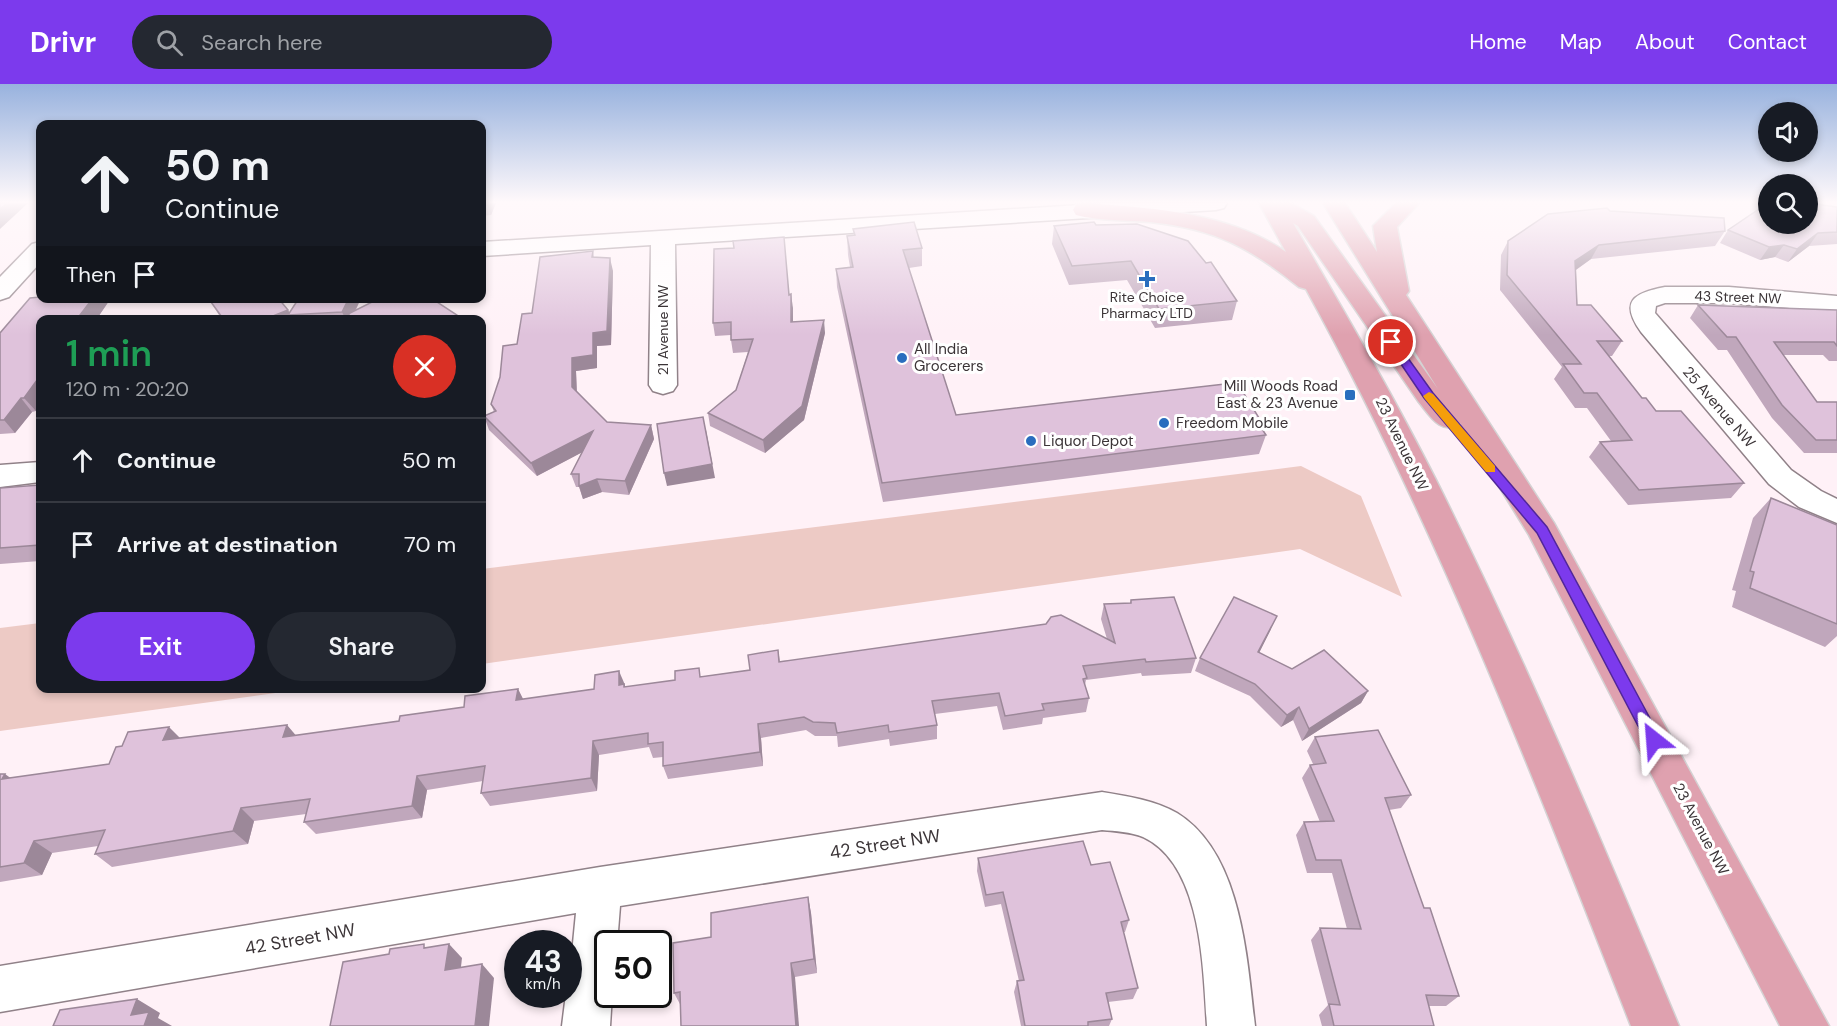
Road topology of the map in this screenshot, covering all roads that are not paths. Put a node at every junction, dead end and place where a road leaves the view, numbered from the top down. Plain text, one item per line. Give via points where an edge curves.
1 (516, 247) edge
2 (663, 247) edge
3 (1260, 247) edge
4 (1297, 247) edge
5 (1325, 247) edge
6 (1362, 247) edge
7 (1389, 247) edge
8 (486, 249) edge
9 (36, 253) edge
10 (36, 278) edge
11 (4, 283) edge
12 (1324, 296) junction
13 (1643, 304) joint
14 (1837, 304) edge
15 (1401, 310) junction
16 (663, 385) dead end
17 (36, 472) edge
18 (0, 476) edge
19 (1823, 506) edge
20 (1543, 531) junction
21 (600, 888) junction
22 (0, 989) edge
23 (586, 1026) edge
24 (1232, 1026) edge
25 (1655, 1026) edge
26 (1805, 1026) edge

1 - 8 street
2 - 16 street, 21 Avenue NW
3 - 12 main road
4 - 12 main road, 23 Avenue NW
5 - 20 main road via 1428,395
6 - 15 main road, 23 Avenue NW
7 - 15 main road
9 - 11 street
10 - 11 street
12 - 25 main road, 23 Avenue NW via 1421,482 1531,723
13 - 14 street, 43 Street NW via 1649,298 1665,296 1729,295
13 - 19 street, 25 Avenue NW via 1642,313 1650,326 1780,477
15 - 20 main road, 23 Avenue NW
17 - 18 street
20 - 26 main road, 23 Avenue NW
21 - 22 street, 42 Street NW
21 - 23 street
21 - 24 street, 42 Street NW via 1102,811 1131,814 1167,830 1184,847 1214,900

